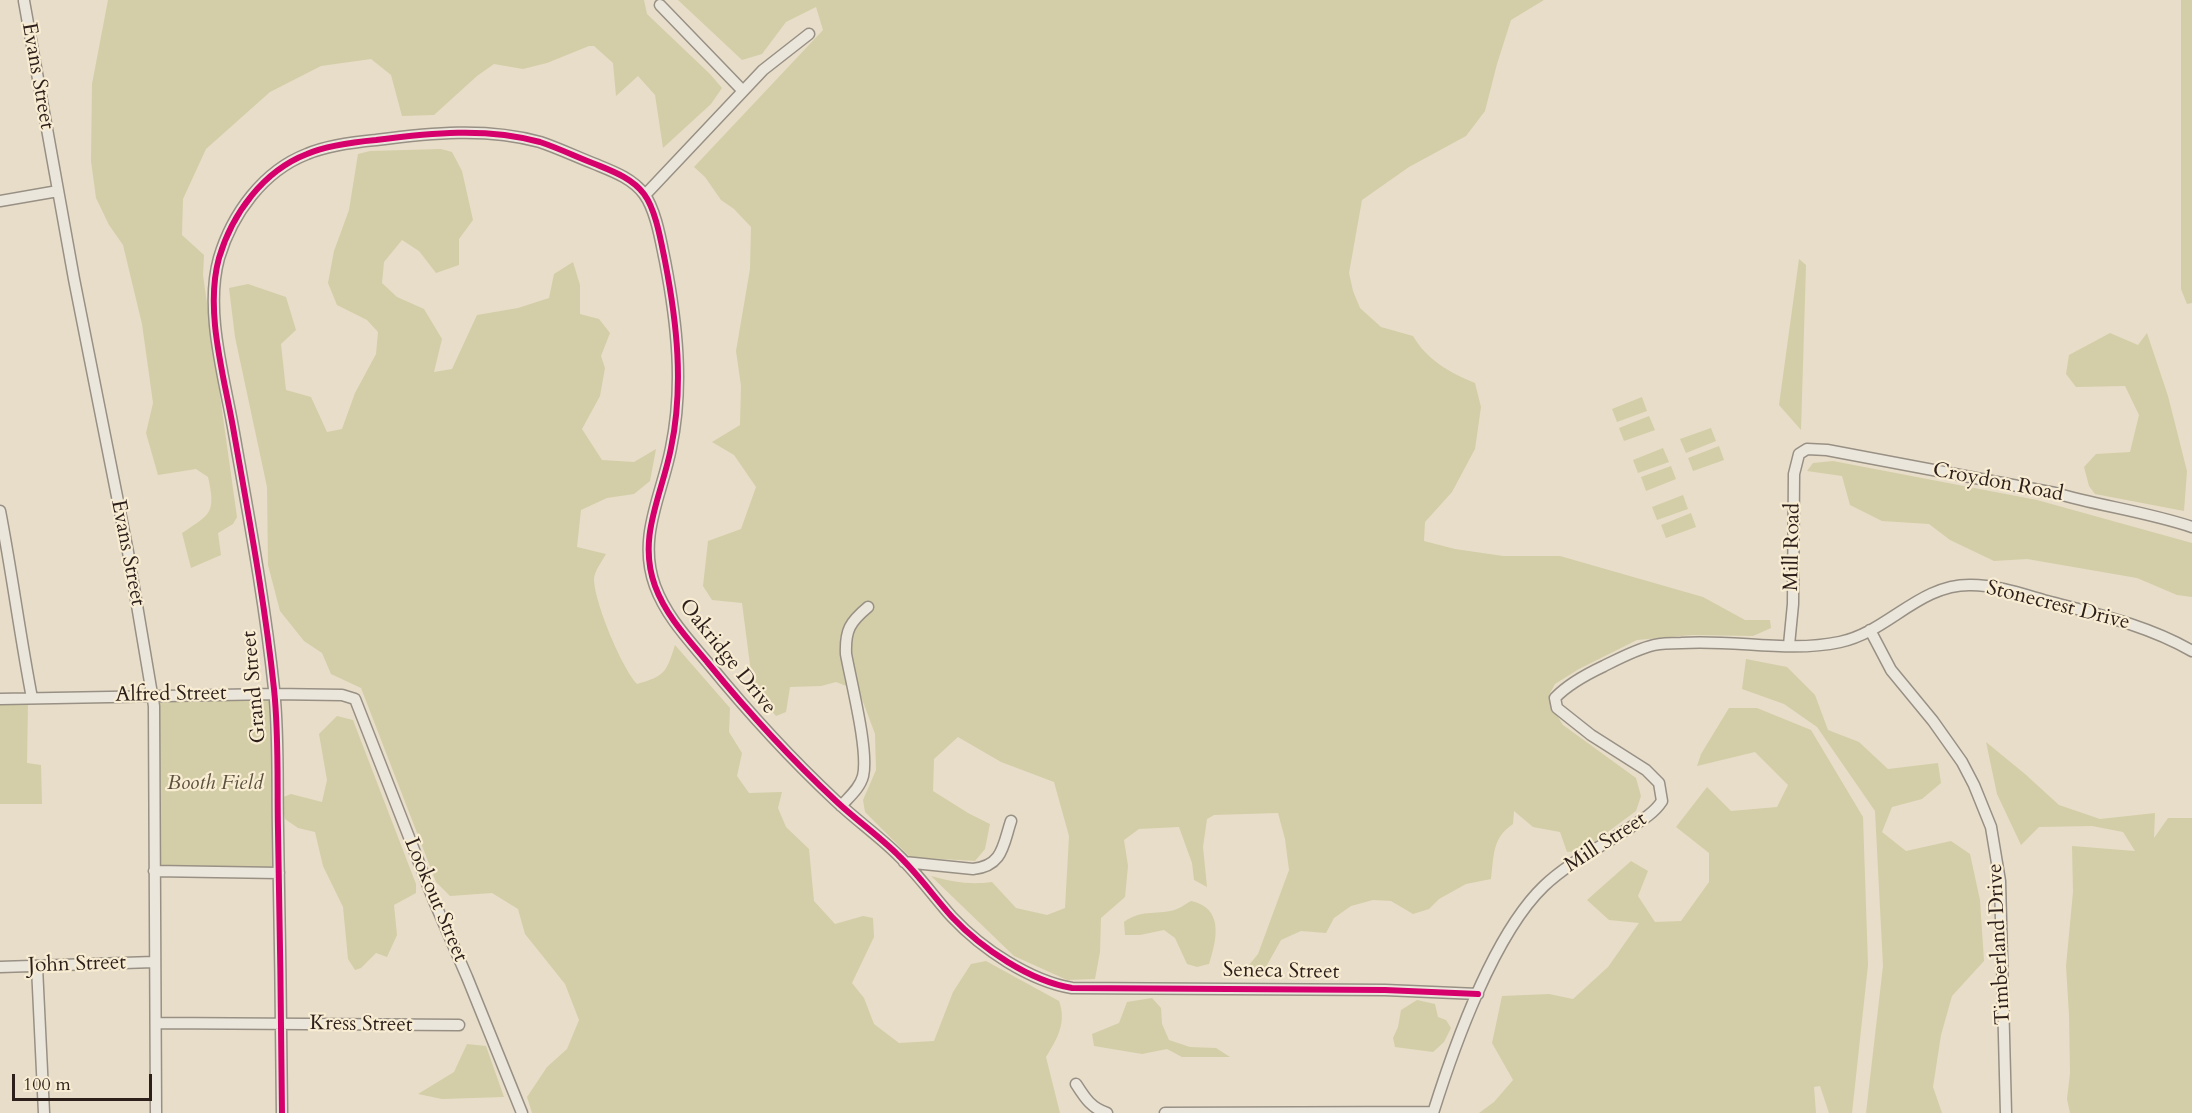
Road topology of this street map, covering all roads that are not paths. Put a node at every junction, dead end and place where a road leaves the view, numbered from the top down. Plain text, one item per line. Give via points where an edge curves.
1 (24, 1) edge
2 (660, 5) dead end
3 (809, 34) dead end
4 (743, 91) junction
5 (58, 191) junction
6 (645, 195) junction
7 (0, 201) edge
8 (217, 264) joint
9 (1803, 451) joint
10 (0, 511) edge
11 (2192, 527) edge
12 (868, 607) dead end
13 (1870, 630) junction
14 (1789, 645) junction
15 (2192, 651) edge
16 (274, 694) junction
17 (342, 695) joint
18 (152, 696) junction
19 (32, 698) junction
20 (0, 699) edge
21 (841, 806) junction
22 (1011, 821) dead end
23 (904, 862) junction
24 (154, 871) junction
25 (279, 873) junction
26 (154, 962) junction
27 (38, 967) junction
28 (0, 968) edge
29 (1083, 988) joint
30 (1478, 994) junction
31 (156, 1023) junction
32 (281, 1024) junction
33 (459, 1025) dead end
34 (1076, 1084) dead end
35 (1433, 1112) edge
36 (44, 1113) edge
37 (156, 1113) edge
38 (282, 1113) edge
39 (522, 1113) edge
40 (1107, 1113) edge
41 (1165, 1113) edge
42 (2006, 1113) edge

1 - 5 street, Evans Street
2 - 4 street
3 - 4 street
4 - 6 street
5 - 7 street
5 - 18 street, Evans Street
6 - 8 street, Oakridge Drive via 620,174 547,144 498,134 441,134 342,145 308,153 266,179 243,206
6 - 21 street, Oakridge Drive via 661,242 678,345 677,404 670,452 649,527 653,583 668,613 739,701
8 - 16 street, Grand Street via 214,313 265,617
9 - 11 street, Croydon Road via 1827,450 2055,493
9 - 14 street, Mill Road via 1794,474
10 - 19 street
12 - 21 street via 854,619 845,638 865,764 859,786
13 - 14 street, Stonecrest Drive via 1840,642
13 - 15 street, Stonecrest Drive via 1920,598 1944,588 1973,585 2108,617
13 - 42 street, Timberland Drive via 1891,670 1962,762 1991,827 2000,881
14 - 30 street, Mill Street via 1701,641 1655,644 1626,655 1561,691 1555,698 1557,708 1646,770 1659,783 1662,801 1650,814 1545,886 1506,938
16 - 17 street, Alfred Street
16 - 18 street, Alfred Street
16 - 25 street, Grand Street
17 - 39 street, Lookout Street via 355,699 359,707 393,801
18 - 19 street, Alfred Street
18 - 24 street, Evans Street
19 - 20 street, Alfred Street
21 - 23 street, Oakridge Drive
22 - 23 street via 1002,851 983,868
23 - 29 street, Oakridge Drive via 965,930 995,953 1046,982
24 - 25 street
24 - 26 street, Evans Street
25 - 32 street, Grand Street
26 - 27 street, John Street
26 - 31 street, Evans Street
27 - 28 street, John Street
27 - 36 street
29 - 30 street, Seneca Street
30 - 35 street, Mill Street
31 - 32 street, Kress Street
31 - 37 street, Evans Street
32 - 33 street, Kress Street
32 - 38 street, Grand Street
34 - 40 street via 1087,1101
35 - 41 street

